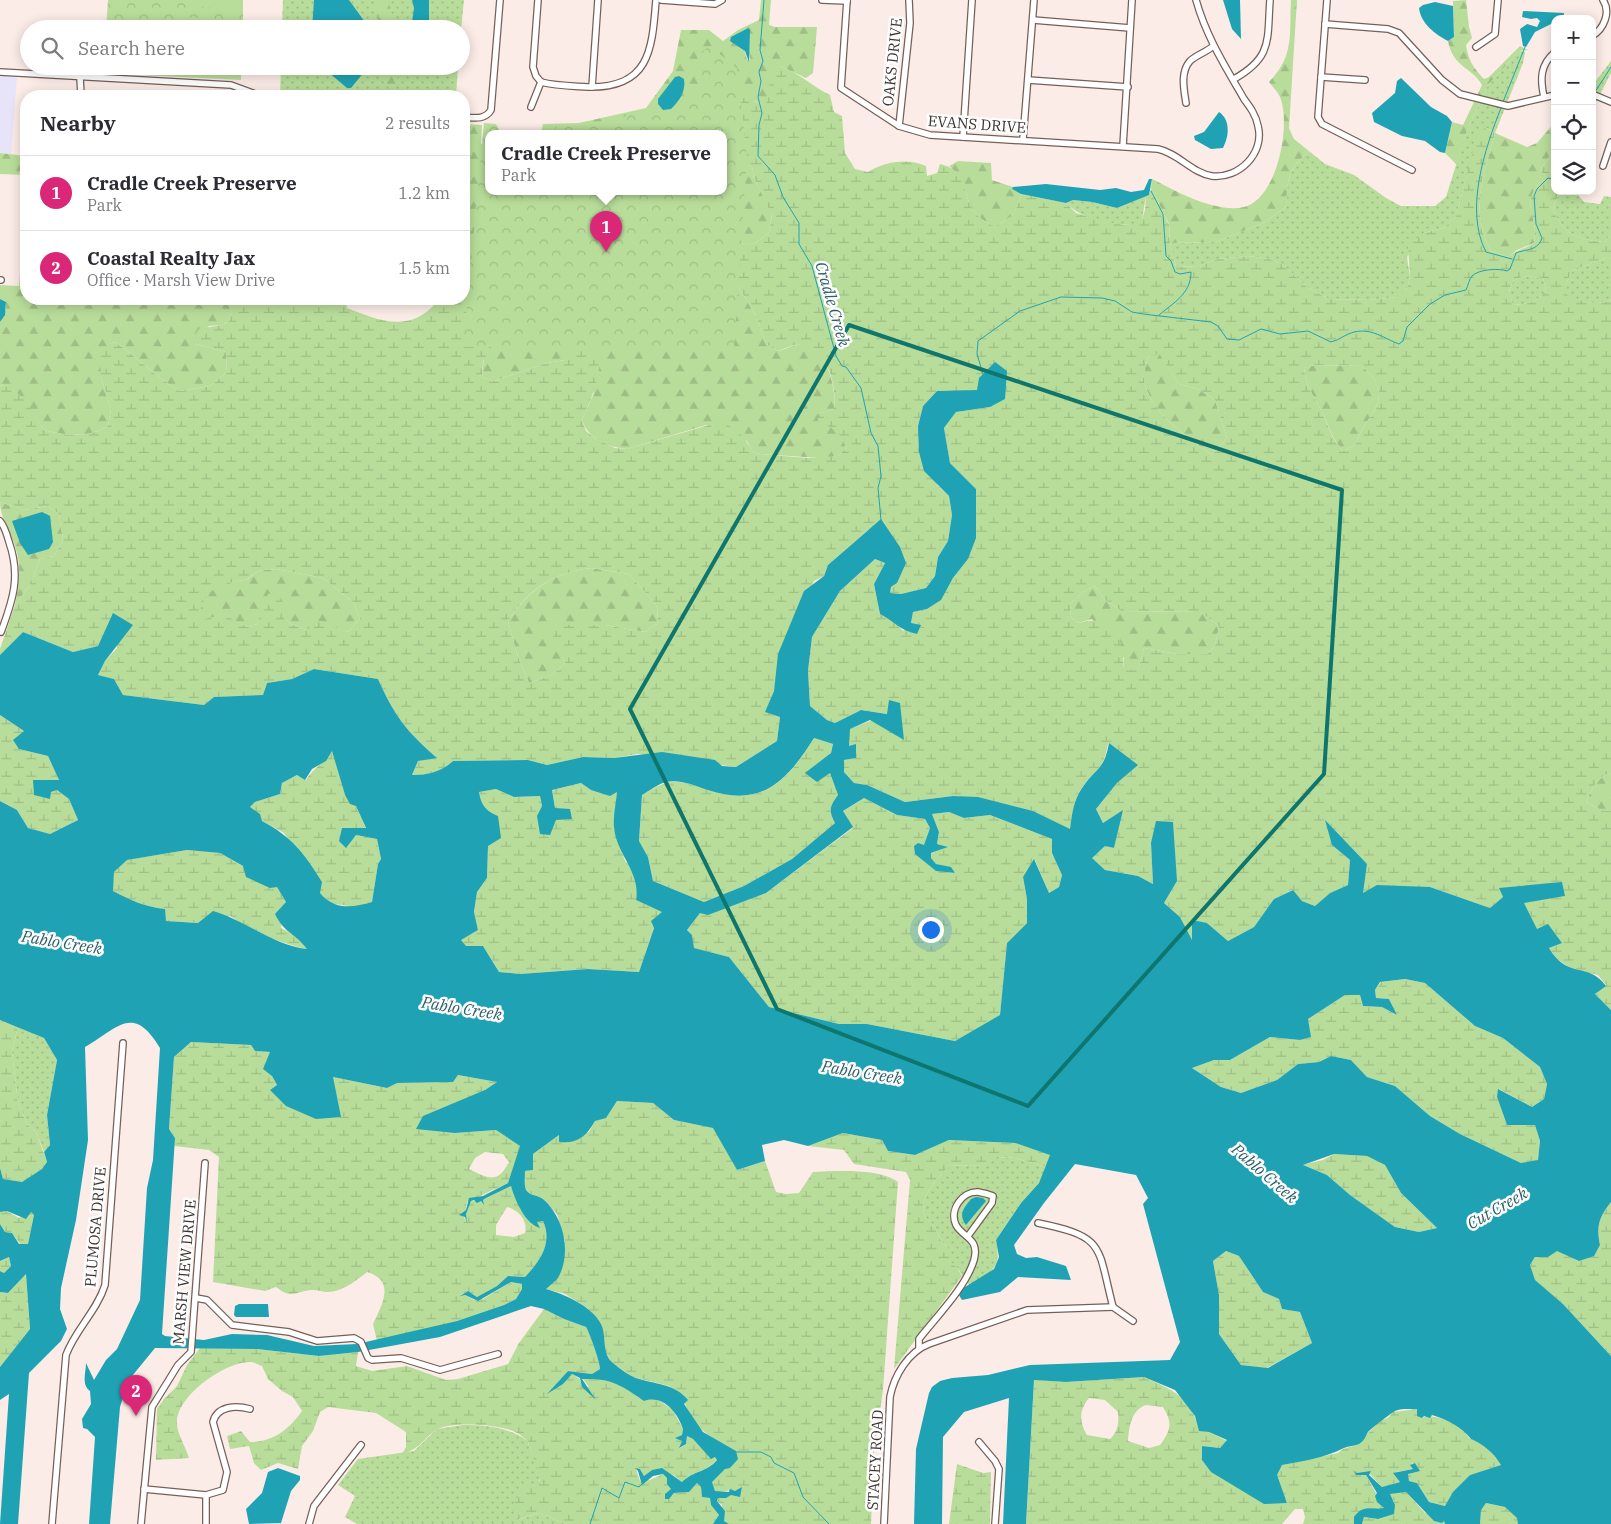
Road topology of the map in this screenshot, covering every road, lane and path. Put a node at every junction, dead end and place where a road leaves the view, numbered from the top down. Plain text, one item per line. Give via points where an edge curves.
1 (500, 0) edge
2 (538, 0) edge
3 (598, 0) edge
4 (656, 0) edge
5 (661, 0) edge
6 (722, 0) edge
7 (822, 0) edge
8 (909, 0) edge
9 (972, 0) edge
10 (1034, 0) edge
11 (1132, 0) edge
12 (1196, 0) edge
13 (1270, 0) edge
14 (1327, 0) edge
15 (1498, 0) edge
16 (847, 1) edge
17 (1606, 1) edge
18 (1033, 20) junction
19 (1325, 24) junction
20 (1130, 28) junction
21 (1596, 32) edge
22 (1213, 46) junction
23 (1476, 47) dead end
24 (1551, 57) edge
25 (0, 72) edge
26 (20, 73) edge
27 (48, 75) edge
28 (80, 77) junction
29 (1321, 77) junction
30 (1234, 79) junction
31 (1028, 80) junction
32 (1365, 80) dead end
33 (542, 82) junction
34 (592, 87) junction
35 (1128, 87) junction
36 (81, 90) edge
37 (245, 90) edge
38 (1551, 96) edge
39 (1596, 96) edge
40 (1544, 97) junction
41 (1611, 102) edge
42 (1186, 103) dead end
43 (531, 107) dead end
44 (470, 117) edge
45 (899, 126) junction
46 (963, 137) junction
47 (1023, 139) junction
48 (1611, 142) edge
49 (1123, 146) junction
50 (1604, 166) dead end
51 (1412, 170) dead end
52 (0, 521) edge
53 (1, 632) edge
54 (122, 1043) dead end
55 (206, 1163) dead end
56 (1038, 1223) dead end
57 (968, 1236) junction
58 (196, 1298) junction
59 (1113, 1307) junction
60 (1133, 1321) dead end
61 (919, 1348) junction
62 (498, 1354) dead end
63 (250, 1409) dead end
64 (979, 1442) dead end
65 (361, 1445) dead end
66 (144, 1490) junction
67 (206, 1495) junction
68 (52, 1524) edge
69 (141, 1524) edge
70 (206, 1524) edge
71 (310, 1524) edge
72 (884, 1524) edge
73 (995, 1524) edge

1 - 44 street via 491,110 487,116
2 - 33 street via 533,68
3 - 34 street
4 - 34 street via 649,50 634,74 614,86
5 - 6 street via 715,4
7 - 16 street
8 - 45 street, OAKS DRIVE via 910,23
9 - 46 street
10 - 18 street
11 - 20 street
12 - 22 street, EVANS DRIVE via 1202,24
13 - 30 street via 1263,55 1253,68
14 - 19 street
15 - 23 street via 1495,34
16 - 45 street, EVANS DRIVE via 841,88
17 - 21 street via 1605,19
18 - 20 street
18 - 31 street
19 - 29 street
19 - 40 street via 1394,31 1460,94 1508,106
20 - 35 street
22 - 30 street, EVANS DRIVE
22 - 42 street via 1190,60 1186,67
24 - 40 street via 1541,76
25 - 26 street
27 - 28 street
28 - 36 street
28 - 37 street via 231,85
29 - 32 street
29 - 51 street via 1318,117 1322,124
30 - 49 street, EVANS DRIVE via 1259,127 1254,153 1239,170 1211,176 1164,150
31 - 35 street
31 - 47 street
33 - 34 street
33 - 43 street
35 - 49 street
38 - 40 street
39 - 41 street
45 - 46 street, EVANS DRIVE via 930,135
46 - 47 street, EVANS DRIVE
47 - 49 street, EVANS DRIVE
48 - 50 street
52 - 53 street via 13,553 17,575 11,606
54 - 68 street, PLUMOSA DRIVE via 105,1285 66,1355
55 - 58 street, MARSH VIEW DRIVE
56 - 59 street via 1074,1230 1095,1245
57 - 57 street via 956,1226 955,1215 961,1199 971,1192 987,1193 992,1196 992,1203
57 - 61 street via 975,1248 969,1272 919,1339
58 - 62 street via 207,1300 232,1325 289,1332 317,1341 354,1338 361,1342 366,1355 372,1360 401,1358 440,1370
58 - 66 street, MARSH VIEW DRIVE via 191,1352 178,1365 152,1407
59 - 60 street
59 - 61 street via 1026,1310
61 - 72 street, STACEY ROAD via 895,1379 890,1397
63 - 67 street via 232,1407 214,1416 226,1479 222,1490
64 - 73 street via 998,1469
65 - 71 street via 314,1506
66 - 67 street
66 - 69 street, MARSH VIEW DRIVE
67 - 70 street

